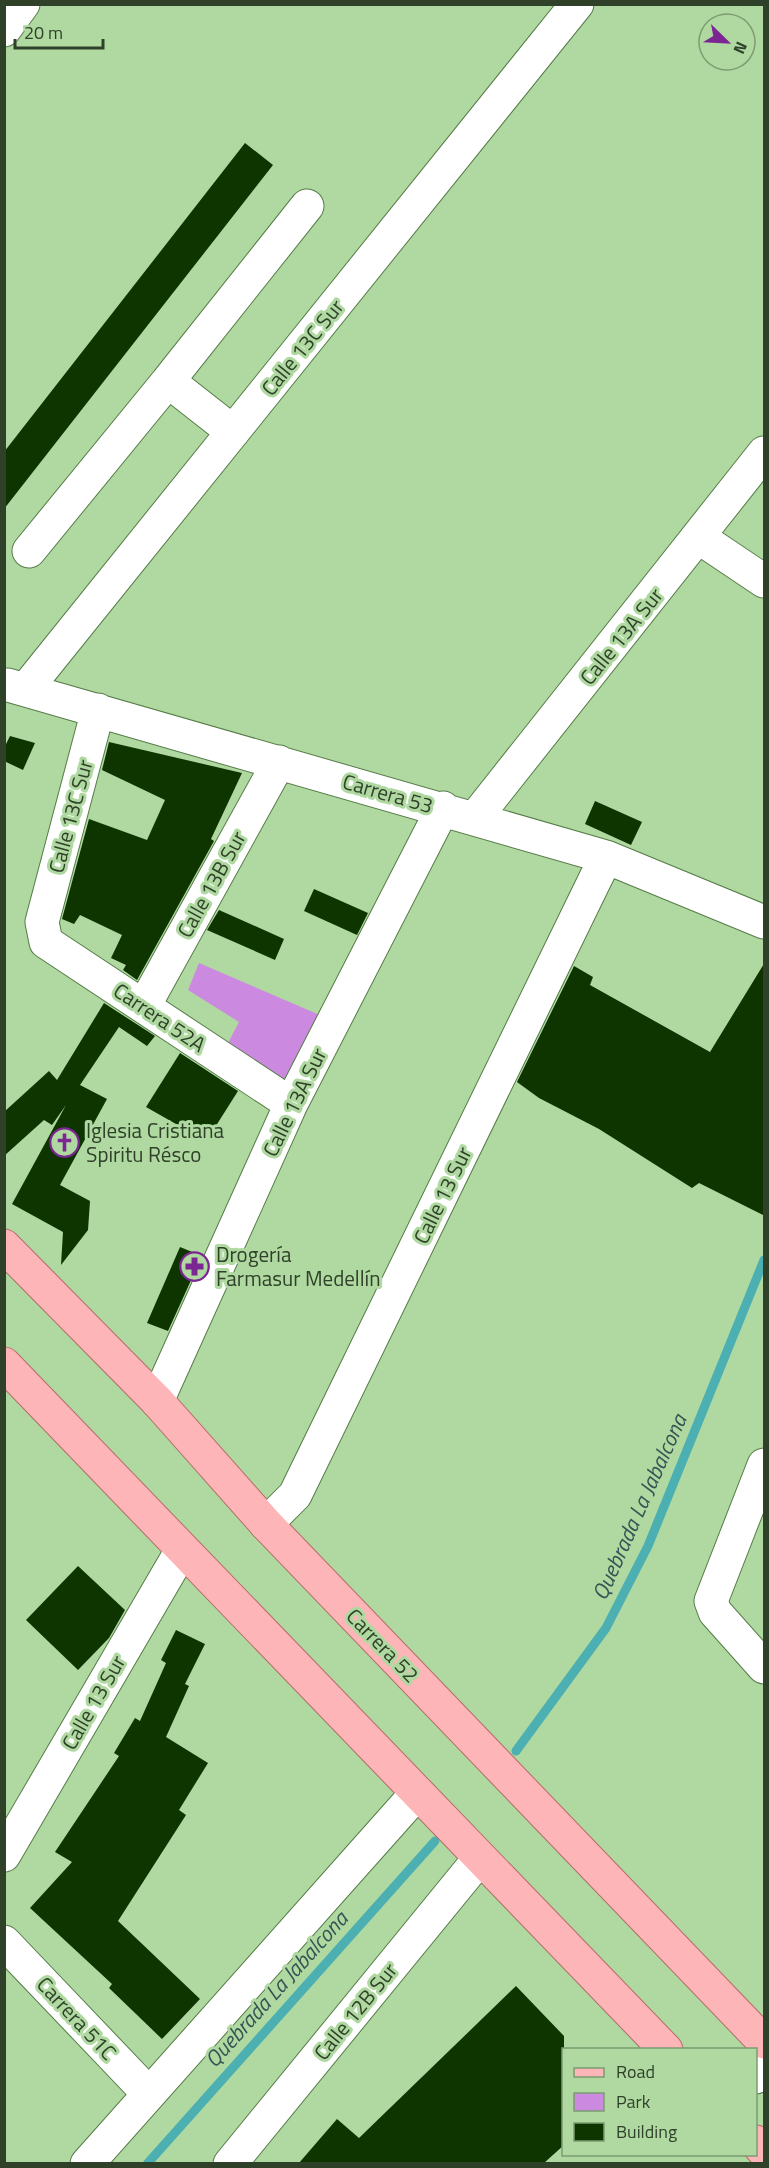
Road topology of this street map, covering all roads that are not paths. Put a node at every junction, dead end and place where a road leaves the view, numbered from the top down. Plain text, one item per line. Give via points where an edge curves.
1 (23, 4) edge
2 (577, 4) edge
3 (4, 30) edge
4 (307, 206) dead end
5 (168, 381) junction
6 (233, 432) junction
7 (765, 453) edge
8 (700, 538) junction
9 (30, 551) dead end
10 (765, 581) edge
11 (15, 687) edge
12 (98, 710) junction
13 (279, 762) junction
14 (442, 808) junction
15 (475, 818) junction
16 (606, 857) junction
17 (42, 922) joint
18 (765, 922) edge
19 (144, 1006) junction
20 (291, 1104) junction
21 (4, 1246) edge
22 (4, 1364) edge
23 (157, 1401) junction
24 (765, 1465) edge
25 (266, 1524) junction
26 (182, 1550) junction
27 (765, 1667) edge
28 (417, 1793) junction
29 (4, 1854) edge
30 (480, 1858) junction
31 (4, 1942) edge
32 (765, 2042) edge
33 (665, 2048) edge
34 (149, 2094) junction
35 (87, 2163) edge
36 (230, 2163) edge

1 - 3 street
2 - 6 street, Calle 13C Sur
4 - 5 street
5 - 6 street
5 - 9 street
6 - 11 street, Calle 13C Sur
7 - 8 street, Calle 13A Sur
8 - 10 street
8 - 15 street, Calle 13A Sur
11 - 12 street, Carrera 53
12 - 13 street, Carrera 53
12 - 17 street, Calle 13C Sur
13 - 14 street, Carrera 53
13 - 19 street, Calle 13B Sur
14 - 15 street, Carrera 53
14 - 20 street, Calle 13A Sur
15 - 16 street, Carrera 53
16 - 18 street, Carrera 53
16 - 25 street, Calle 13 Sur via 295,1495
17 - 19 street, Carrera 52A via 46,942
19 - 20 street, Carrera 52A
20 - 23 street, Calle 13A Sur
21 - 23 main road, Carrera 52
22 - 26 main road
23 - 25 main road, Carrera 52
24 - 27 street via 711,1601 715,1612
25 - 32 main road, Carrera 52
26 - 28 main road
26 - 29 street, Calle 13 Sur
28 - 30 main road
28 - 34 street
30 - 33 main road
30 - 36 street, Calle 12B Sur
31 - 34 street, Carrera 51C
34 - 35 street

